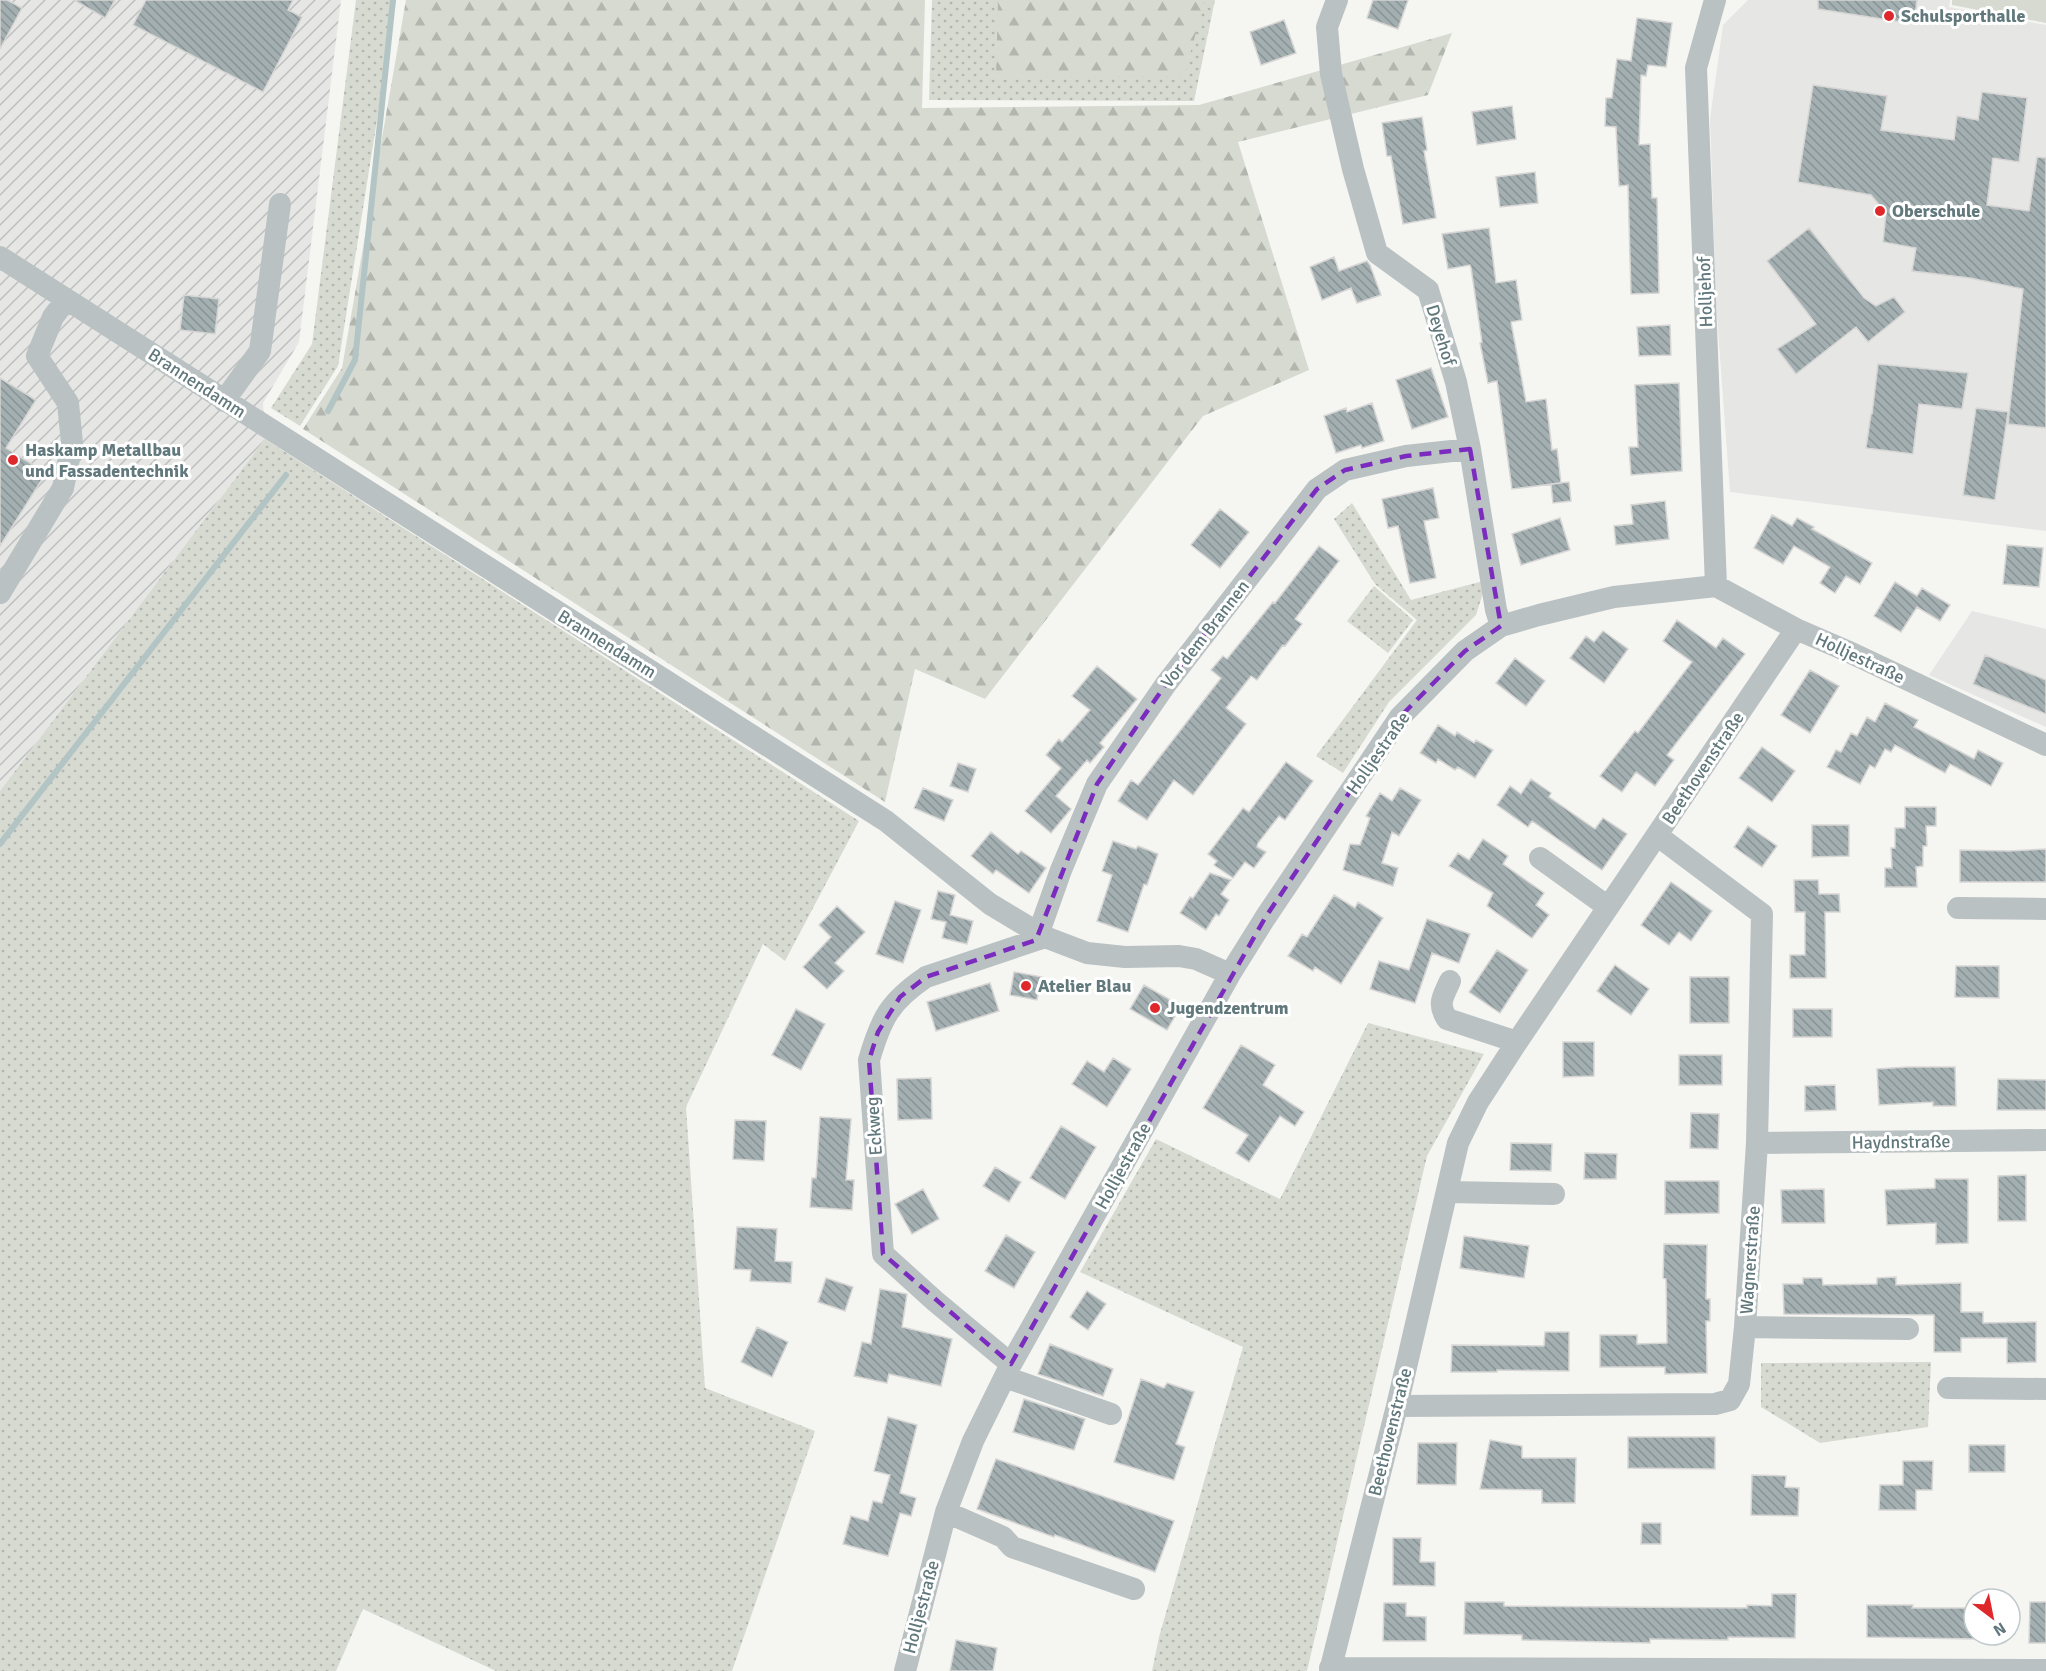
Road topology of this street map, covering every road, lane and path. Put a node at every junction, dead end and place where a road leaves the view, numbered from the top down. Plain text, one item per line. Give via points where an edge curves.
1 (1337, 0) edge
2 (1715, 0) edge
3 (280, 204) dead end
4 (0, 257) edge
5 (66, 300) junction
6 (224, 400) junction
7 (1470, 449) junction
8 (1716, 586) junction
9 (0, 593) edge
10 (1501, 627) junction
11 (1796, 628) junction
12 (2046, 745) edge
13 (1658, 836) junction
14 (1540, 858) dead end
15 (1608, 907) junction
16 (1958, 908) dead end
17 (2046, 909) edge
18 (1042, 935) junction
19 (1230, 974) junction
20 (1450, 981) dead end
21 (1517, 1042) junction
22 (2046, 1140) edge
23 (1757, 1143) junction
24 (1448, 1192) junction
25 (1554, 1194) dead end
26 (1745, 1327) junction
27 (1908, 1329) dead end
28 (1008, 1370) junction
29 (1948, 1388) dead end
30 (2046, 1389) edge
31 (1397, 1406) junction
32 (1111, 1414) dead end
33 (946, 1512) junction
34 (1134, 1589) dead end
35 (1330, 1669) edge
36 (2046, 1670) edge
37 (904, 1671) edge

1 - 7 street, Deyehof via 1327,27 1331,74 1374,243 1377,253 1428,290 1456,382
2 - 8 street, Holljehof via 1696,68
3 - 6 street via 260,351
4 - 5 street, Brannendamm
5 - 6 street, Brannendamm
5 - 9 street via 53,318 37,356 68,403 72,443 63,488
6 - 18 street, Brannendamm via 886,821 990,904
7 - 10 street, Deyehof
7 - 18 street, Vor dem Brannen via 1406,456 1345,470 1317,489 1166,684 1096,784 1061,870
8 - 10 street, Holljestraße via 1614,597
8 - 11 street, Holljestraße
10 - 19 street, Holljestraße via 1465,651 1400,717
11 - 12 street, Holljestraße
11 - 13 street, Beethovenstraße
13 - 15 street, Beethovenstraße
13 - 23 street, Wagnerstraße via 1762,914
14 - 15 street
15 - 21 street, Beethovenstraße
16 - 17 street
18 - 19 street, Brannendamm via 1087,953 1179,956
18 - 28 street, Eckweg via 926,977 909,988 889,1010 869,1060 883,1254
19 - 28 street, Holljestraße
20 - 21 street via 1441,1003 1447,1019
21 - 24 street, Beethovenstraße via 1478,1102 1458,1143
22 - 23 street, Haydnstraße
23 - 26 street, Wagnerstraße
24 - 25 street
24 - 31 street, Beethovenstraße
26 - 27 street
26 - 31 street, Wagnerstraße via 1739,1384 1730,1400 1715,1404
28 - 32 street
28 - 33 street, Holljestraße via 973,1441
29 - 30 street
31 - 35 street, Beethovenstraße
33 - 34 street via 1003,1537 1012,1547
33 - 37 street, Holljestraße
35 - 36 street

